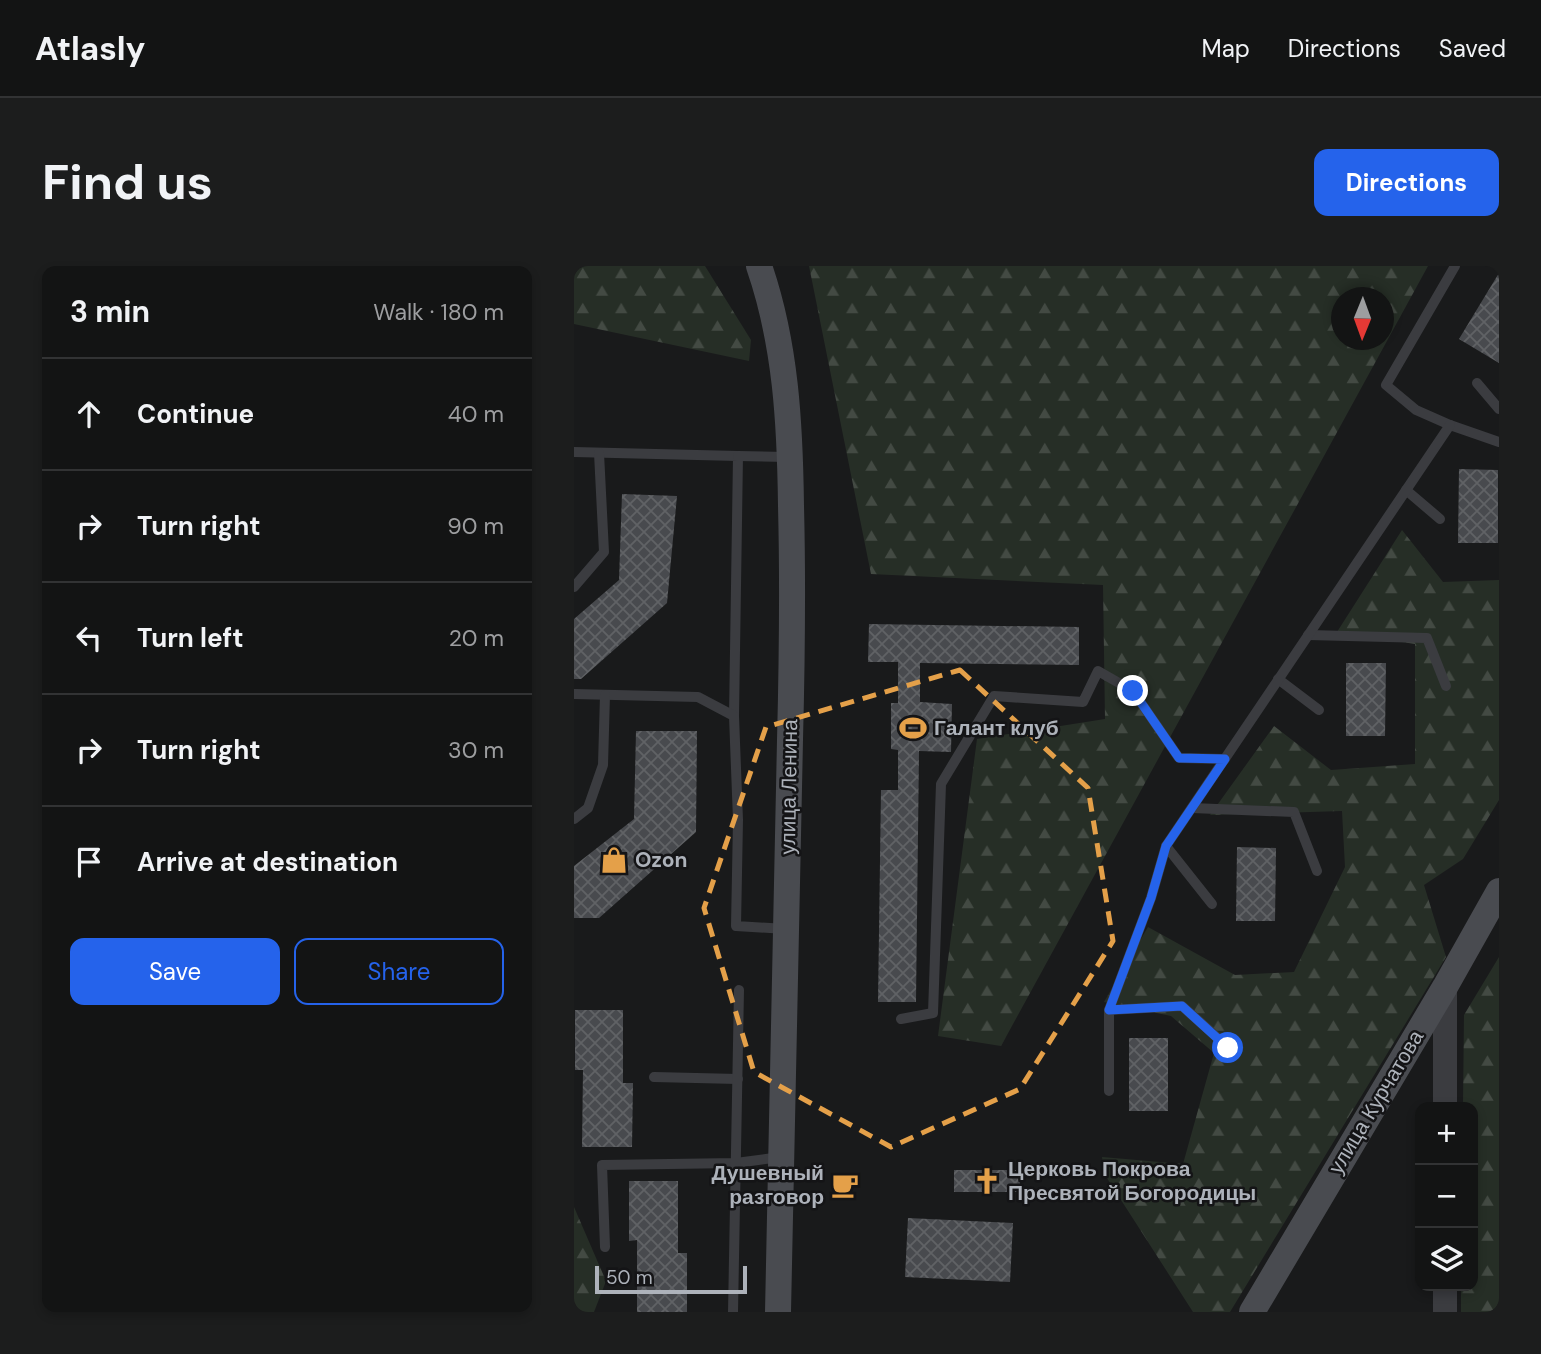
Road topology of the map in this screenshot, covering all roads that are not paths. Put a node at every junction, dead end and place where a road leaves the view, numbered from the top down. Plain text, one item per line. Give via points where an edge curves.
1 (759, 266) edge
2 (1455, 266) edge
3 (1477, 383) dead end
4 (1499, 409) edge
5 (1450, 425) junction
6 (1499, 442) edge
7 (574, 452) edge
8 (598, 453) junction
9 (738, 456) junction
10 (790, 457) junction
11 (1406, 490) junction
12 (1440, 519) dead end
13 (574, 586) edge
14 (1308, 635) junction
15 (1279, 679) junction
16 (1446, 686) dead end
17 (574, 694) edge
18 (605, 695) junction
19 (1319, 710) dead end
20 (734, 716) junction
21 (1225, 759) junction
22 (1192, 808) junction
23 (574, 819) edge
24 (1166, 846) junction
25 (1317, 871) dead end
26 (1499, 891) edge
27 (1212, 904) dead end
28 (786, 929) junction
29 (1445, 987) junction
30 (739, 990) dead end
31 (1109, 1010) junction
32 (901, 1019) dead end
33 (1228, 1048) dead end
34 (654, 1077) dead end
35 (737, 1079) junction
36 (1109, 1091) dead end
37 (1445, 1102) edge
38 (781, 1157) junction
39 (736, 1163) junction
40 (605, 1247) dead end
41 (1445, 1291) edge
42 (733, 1312) edge
43 (778, 1312) edge
44 (1252, 1312) edge
45 (1445, 1312) edge

1 - 10 main road, улица Ленина via 781,349
2 - 5 lane via 1386,384 1416,410
3 - 4 lane
5 - 6 lane
5 - 11 lane
7 - 8 lane
8 - 9 lane
8 - 13 lane via 604,552
9 - 10 lane
9 - 20 lane
10 - 28 main road, улица Ленина via 793,593
11 - 12 lane
11 - 14 lane
14 - 15 lane
14 - 16 lane via 1427,638
15 - 19 lane
15 - 21 lane
17 - 18 lane
18 - 20 lane via 698,697
18 - 23 lane via 603,765 588,808
20 - 28 lane via 736,926
21 - 22 lane
21 - 32 lane via 1179,758 1133,691 1098,671 1083,702 995,696 941,784 933,1013
22 - 24 lane
22 - 25 lane via 1294,812
24 - 27 lane
24 - 31 lane
26 - 29 main road, улица Курчатова
28 - 38 main road, улица Ленина
29 - 37 street
29 - 44 main road, улица Курчатова
30 - 35 lane
31 - 33 lane via 1182,1006
31 - 36 lane
34 - 35 lane
35 - 39 lane
38 - 39 lane
38 - 43 main road, улица Ленина
39 - 40 lane via 602,1165
39 - 42 lane
41 - 45 street

